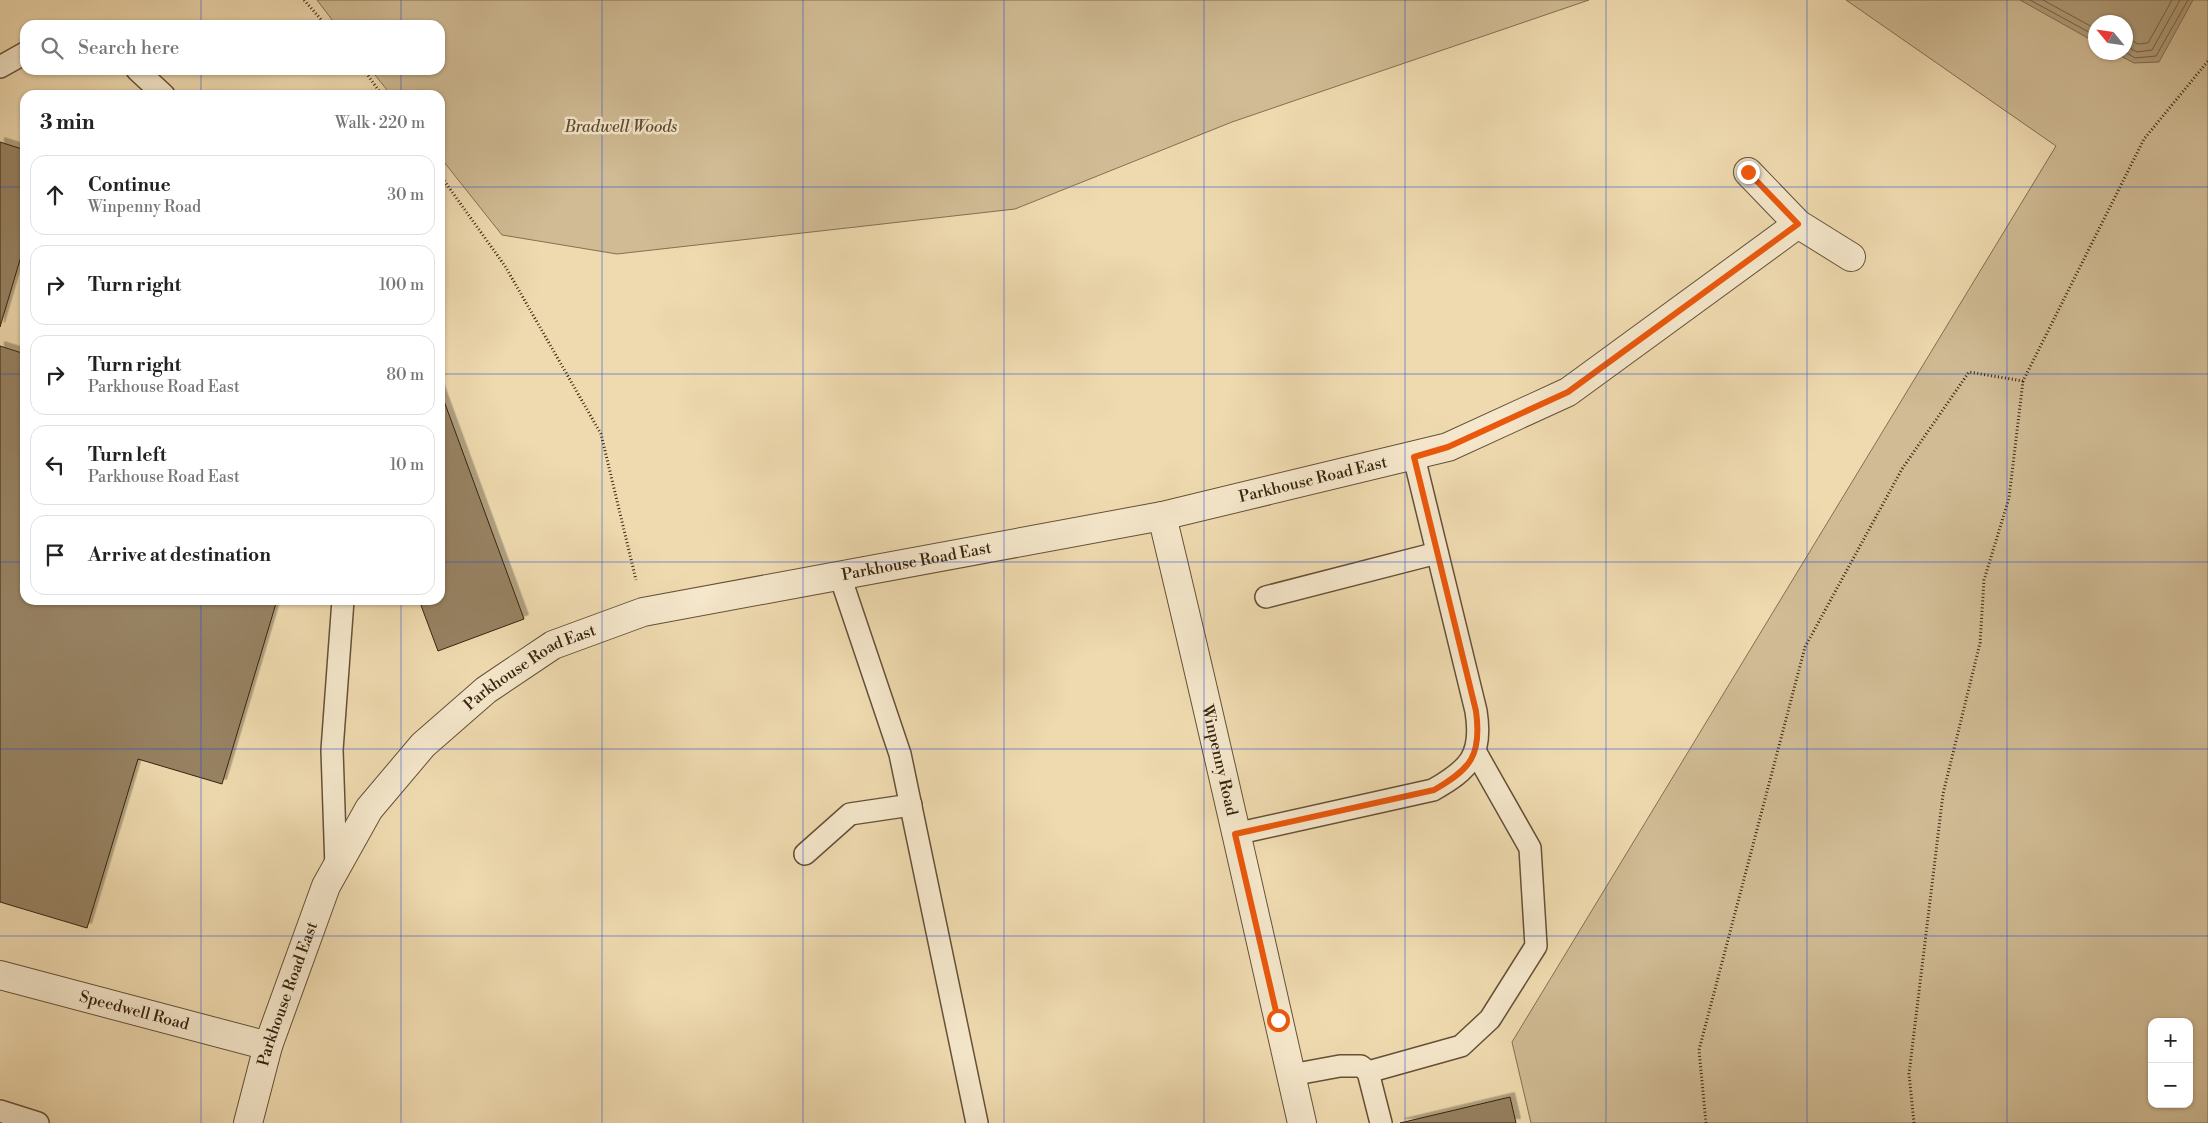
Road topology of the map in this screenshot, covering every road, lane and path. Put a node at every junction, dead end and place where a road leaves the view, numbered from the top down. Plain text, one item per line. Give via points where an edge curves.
1 (304, 0) edge
2 (322, 20) edge
3 (20, 56) edge
4 (2208, 61) edge
5 (0, 67) edge
6 (142, 75) edge
7 (368, 75) edge
8 (159, 90) edge
9 (378, 90) edge
10 (1748, 172) dead end
11 (445, 182) edge
12 (1798, 224) junction
13 (1852, 257) dead end
14 (2023, 382) junction
15 (1414, 457) junction
16 (1162, 516) junction
17 (1437, 553) junction
18 (840, 576) junction
19 (1266, 597) dead end
20 (343, 605) edge
21 (643, 612) junction
22 (1475, 751) junction
23 (911, 805) junction
24 (1235, 834) junction
25 (805, 854) dead end
26 (336, 868) junction
27 (0, 975) edge
28 (268, 1046) junction
29 (1368, 1072) junction
30 (1291, 1075) junction
31 (0, 1111) edge
32 (38, 1123) edge
33 (248, 1123) edge
34 (977, 1123) edge
35 (1302, 1123) edge
36 (1381, 1123) edge
37 (1706, 1123) edge
38 (1914, 1123) edge

1 - 2 path
3 - 5 lane
4 - 14 path via 2144,139
6 - 8 lane
7 - 9 path
10 - 12 street
11 - 21 path via 505,266 601,434
12 - 13 street
12 - 15 street, Parkhouse Road East via 1568,392 1448,447
14 - 37 path via 1969,372 1902,469 1805,648 1699,1050
14 - 38 path via 2009,498 1984,580 1980,643 1943,794 1909,1074
15 - 16 street, Parkhouse Road East
15 - 17 lane
16 - 18 street, Parkhouse Road East
16 - 24 street, Winpenny Road via 1203,683
17 - 19 lane
17 - 22 lane via 1476,711 1479,734
18 - 21 street, Parkhouse Road East
18 - 23 lane via 900,754
20 - 26 lane via 332,750
21 - 26 street, Parkhouse Road East via 552,645 486,690 422,745 370,809
22 - 24 lane via 1466,768 1434,790
22 - 29 lane via 1530,848 1536,946 1490,1019 1461,1046
23 - 25 lane via 850,814
23 - 34 lane
24 - 30 street, Winpenny Road
26 - 28 street, Parkhouse Road East via 326,886
27 - 28 street, Speedwell Road
28 - 33 street, Parkhouse Road East
29 - 30 lane via 1361,1066 1340,1066
29 - 36 lane
30 - 35 street, Winpenny Road
31 - 32 lane

